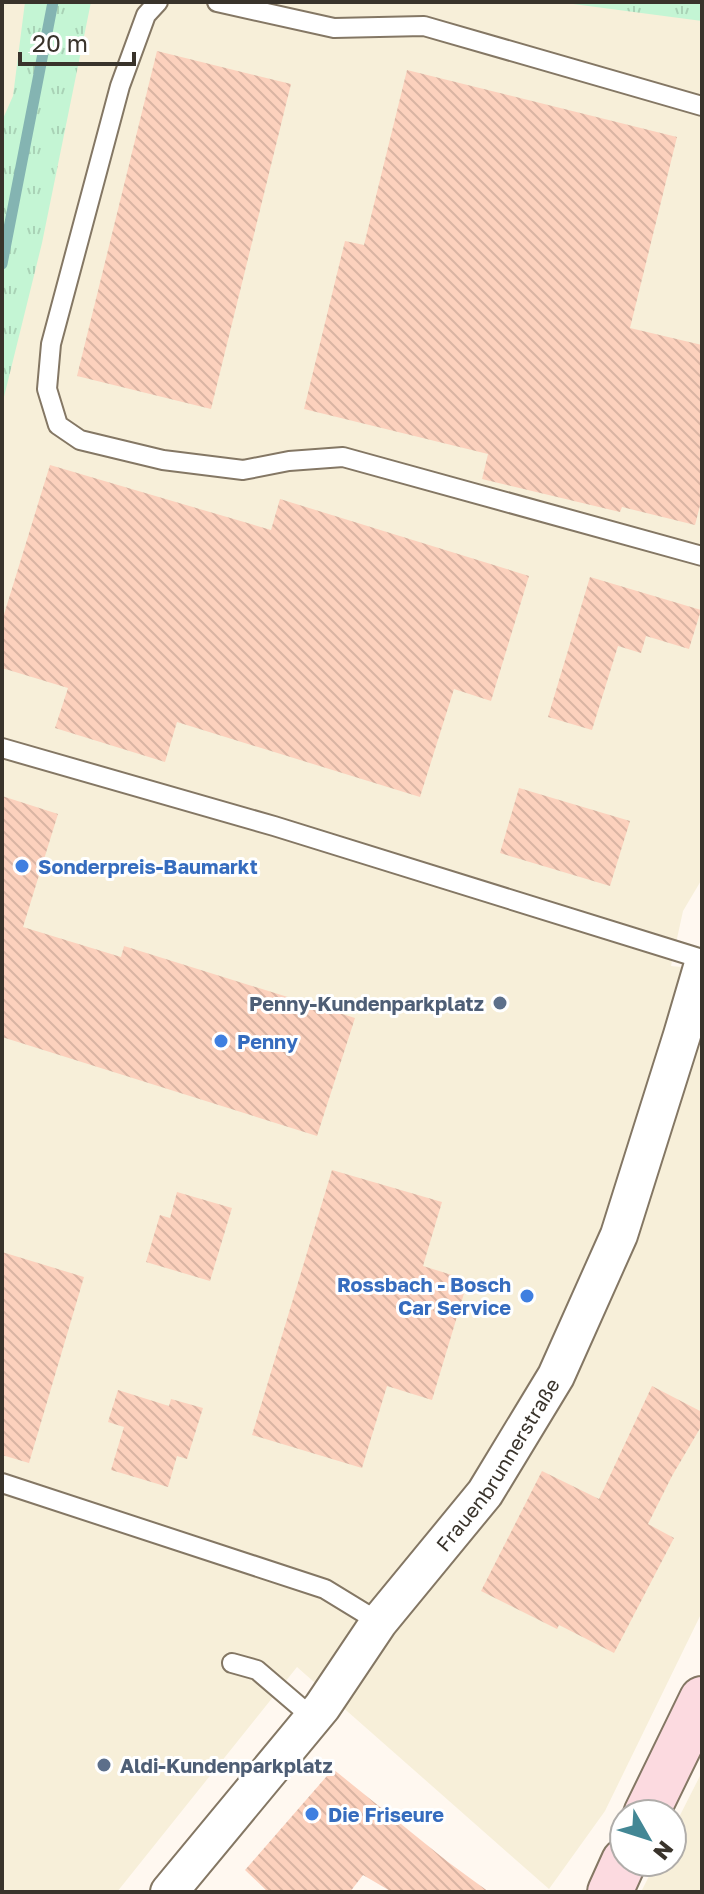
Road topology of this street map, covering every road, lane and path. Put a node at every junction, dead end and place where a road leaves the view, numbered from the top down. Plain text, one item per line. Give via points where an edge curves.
1 (158, 2) edge
2 (217, 2) edge
3 (702, 106) edge
4 (702, 556) edge
5 (2, 748) edge
6 (702, 959) edge
7 (702, 967) edge
8 (2, 1483) edge
9 (379, 1622) junction
10 (232, 1663) dead end
11 (698, 1713) edge
12 (313, 1718) junction
13 (654, 1798) edge
14 (169, 1892) edge

1 - 4 lane via 146,15 120,86 51,344 47,389 58,425 80,440 163,460 243,470 343,457
2 - 3 lane via 334,28 424,26
5 - 6 lane
7 - 9 street, Frauenbrunnerstraße via 619,1235 556,1376 485,1493
8 - 9 lane via 325,1589
9 - 12 street, Frauenbrunnerstraße
10 - 12 lane via 257,1670
11 - 13 street
12 - 14 street, Frauenbrunnerstraße

